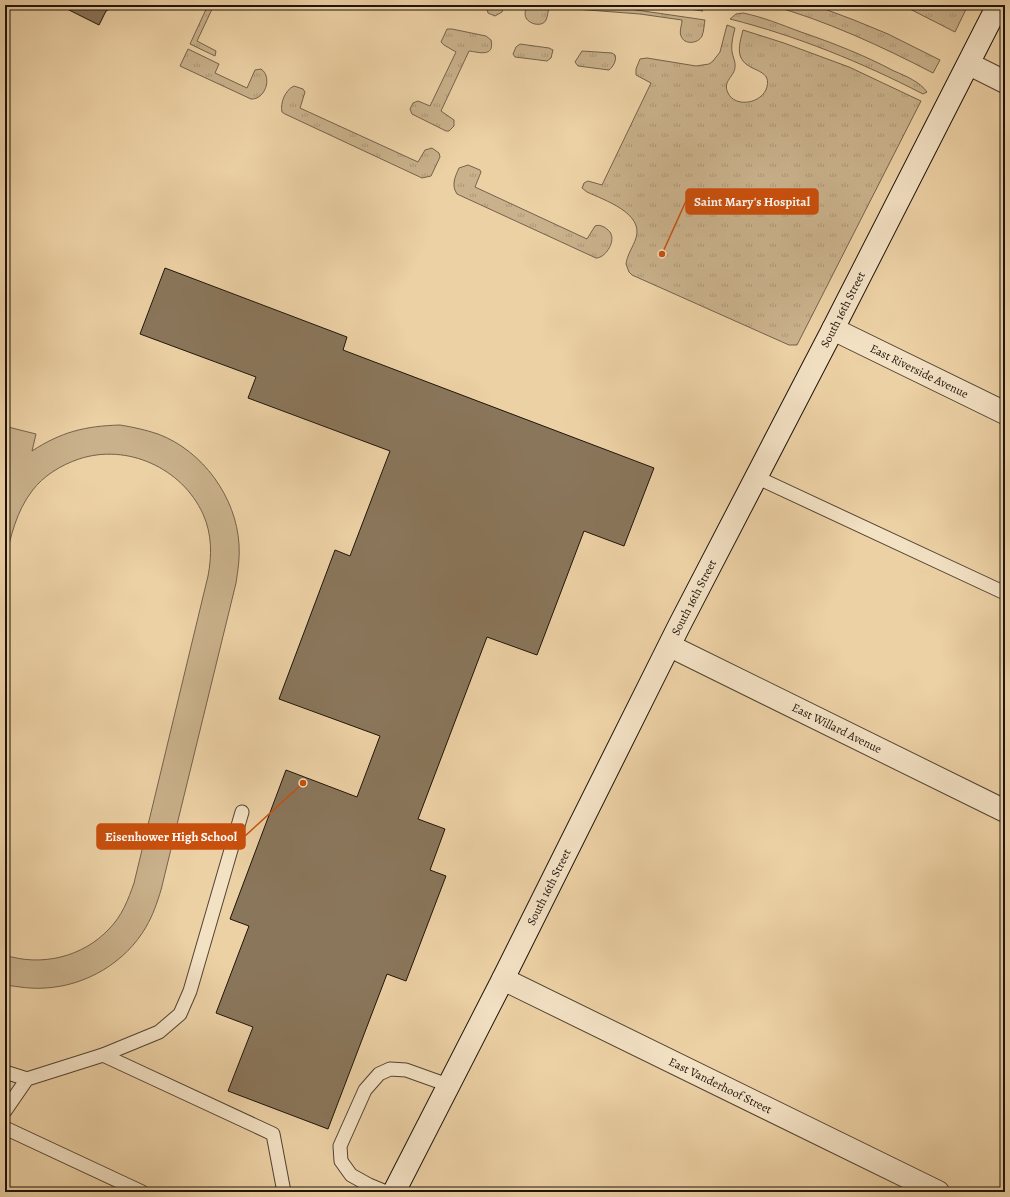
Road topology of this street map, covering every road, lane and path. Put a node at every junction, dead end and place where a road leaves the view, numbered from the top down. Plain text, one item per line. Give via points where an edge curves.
1 (998, 5) edge
2 (969, 64) junction
3 (1005, 82) edge
4 (833, 329) junction
5 (1005, 413) edge
6 (756, 477) junction
7 (1005, 593) edge
8 (670, 646) junction
9 (1005, 811) edge
10 (242, 812) dead end
11 (503, 979) junction
12 (103, 1055) junction
13 (5, 1072) edge
14 (27, 1079) junction
15 (448, 1085) junction
16 (5, 1111) edge
17 (5, 1128) edge
18 (142, 1192) edge
19 (284, 1192) edge
20 (386, 1192) edge
21 (394, 1192) edge
22 (938, 1192) edge

1 - 2 street, South 16th Street
2 - 3 street
2 - 4 street, South 16th Street
4 - 5 street, East Riverside Avenue
4 - 6 street, South 16th Street
6 - 7 lane
6 - 8 street, South 16th Street
8 - 9 street, East Willard Avenue
8 - 11 street, South 16th Street
10 - 12 lane via 190,991 180,1014 159,1032
11 - 15 street, South 16th Street
11 - 22 street, East Vanderhoof Street
12 - 14 lane
12 - 19 lane via 274,1134
13 - 14 lane
14 - 16 lane
15 - 20 lane via 406,1070 390,1069 379,1074 365,1090 340,1146 341,1161 351,1175
15 - 21 street, South 16th Street
17 - 18 lane

